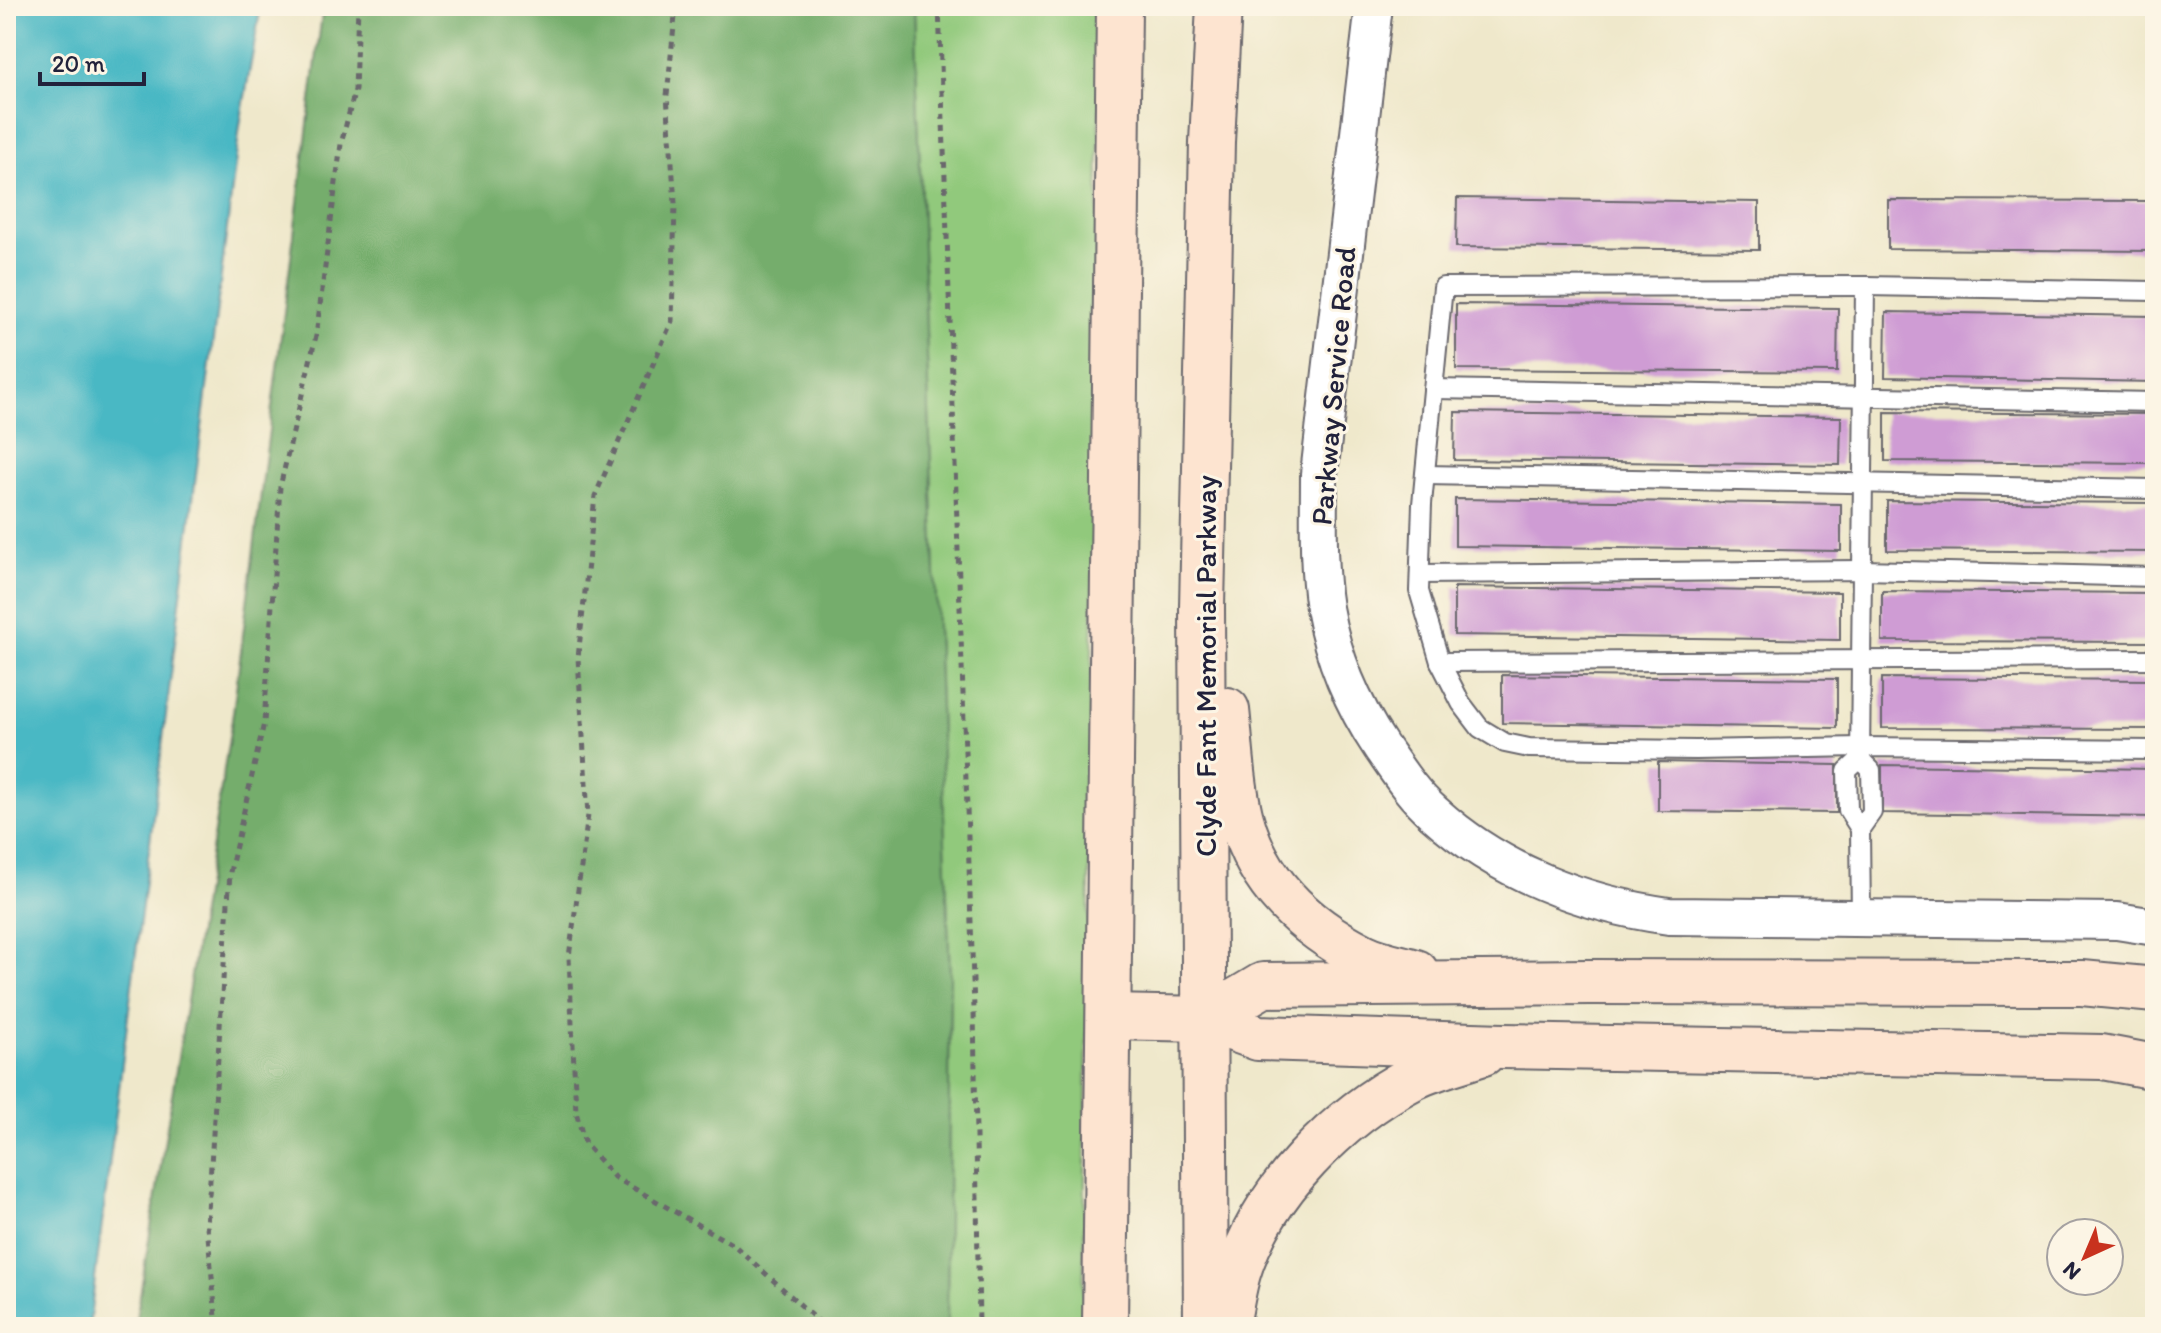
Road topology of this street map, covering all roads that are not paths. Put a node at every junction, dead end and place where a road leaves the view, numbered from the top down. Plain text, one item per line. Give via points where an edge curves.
1 (1119, 6) edge
2 (1219, 6) edge
3 (1374, 6) edge
4 (1865, 286) junction
5 (2155, 291) edge
6 (1433, 389) junction
7 (1864, 396) junction
8 (2155, 402) edge
9 (1425, 475) junction
10 (1863, 482) junction
11 (2155, 489) edge
12 (1862, 570) junction
13 (1420, 574) junction
14 (2155, 577) edge
15 (1202, 607) junction
16 (2155, 659) edge
17 (1861, 661) junction
18 (1440, 662) junction
19 (2155, 750) edge
20 (1860, 753) junction
21 (1861, 918) junction
22 (2155, 927) edge
23 (1457, 983) junction
24 (2155, 990) edge
25 (1109, 1017) junction
26 (1206, 1019) junction
27 (1503, 1046) junction
28 (2155, 1067) edge
29 (1105, 1327) edge
30 (1206, 1327) edge
31 (1227, 1327) edge

1 - 25 main road
2 - 15 main road, Clyde Fant Memorial Parkway
3 - 21 street, Parkway Service Road via 1319,474 1324,609 1360,716 1405,783 1433,813 1520,872 1591,900 1669,916
4 - 5 lane
4 - 6 lane via 1443,287
4 - 7 lane
6 - 7 lane
6 - 9 lane
7 - 8 lane
7 - 10 lane
9 - 10 lane
9 - 13 lane
10 - 11 lane
10 - 12 lane
12 - 13 lane
12 - 14 lane
12 - 17 lane
13 - 18 lane via 1419,591
15 - 23 main road via 1226,703 1241,818 1254,857 1277,893 1321,932 1366,957
15 - 26 main road, Clyde Fant Memorial Parkway
16 - 17 lane
17 - 18 lane
17 - 20 lane
18 - 20 lane via 1480,728 1505,743 1529,748
19 - 20 lane
20 - 21 lane via 1871,770 1872,812 1860,829
21 - 22 street, Parkway Service Road via 2117,921
23 - 24 main road via 2082,983
23 - 26 main road via 1263,985
25 - 26 main road
25 - 29 main road
26 - 27 main road via 1258,1038
26 - 30 main road, Clyde Fant Memorial Parkway
27 - 28 main road via 2102,1057
27 - 31 main road via 1417,1076 1367,1104 1325,1140 1262,1221 1239,1272

